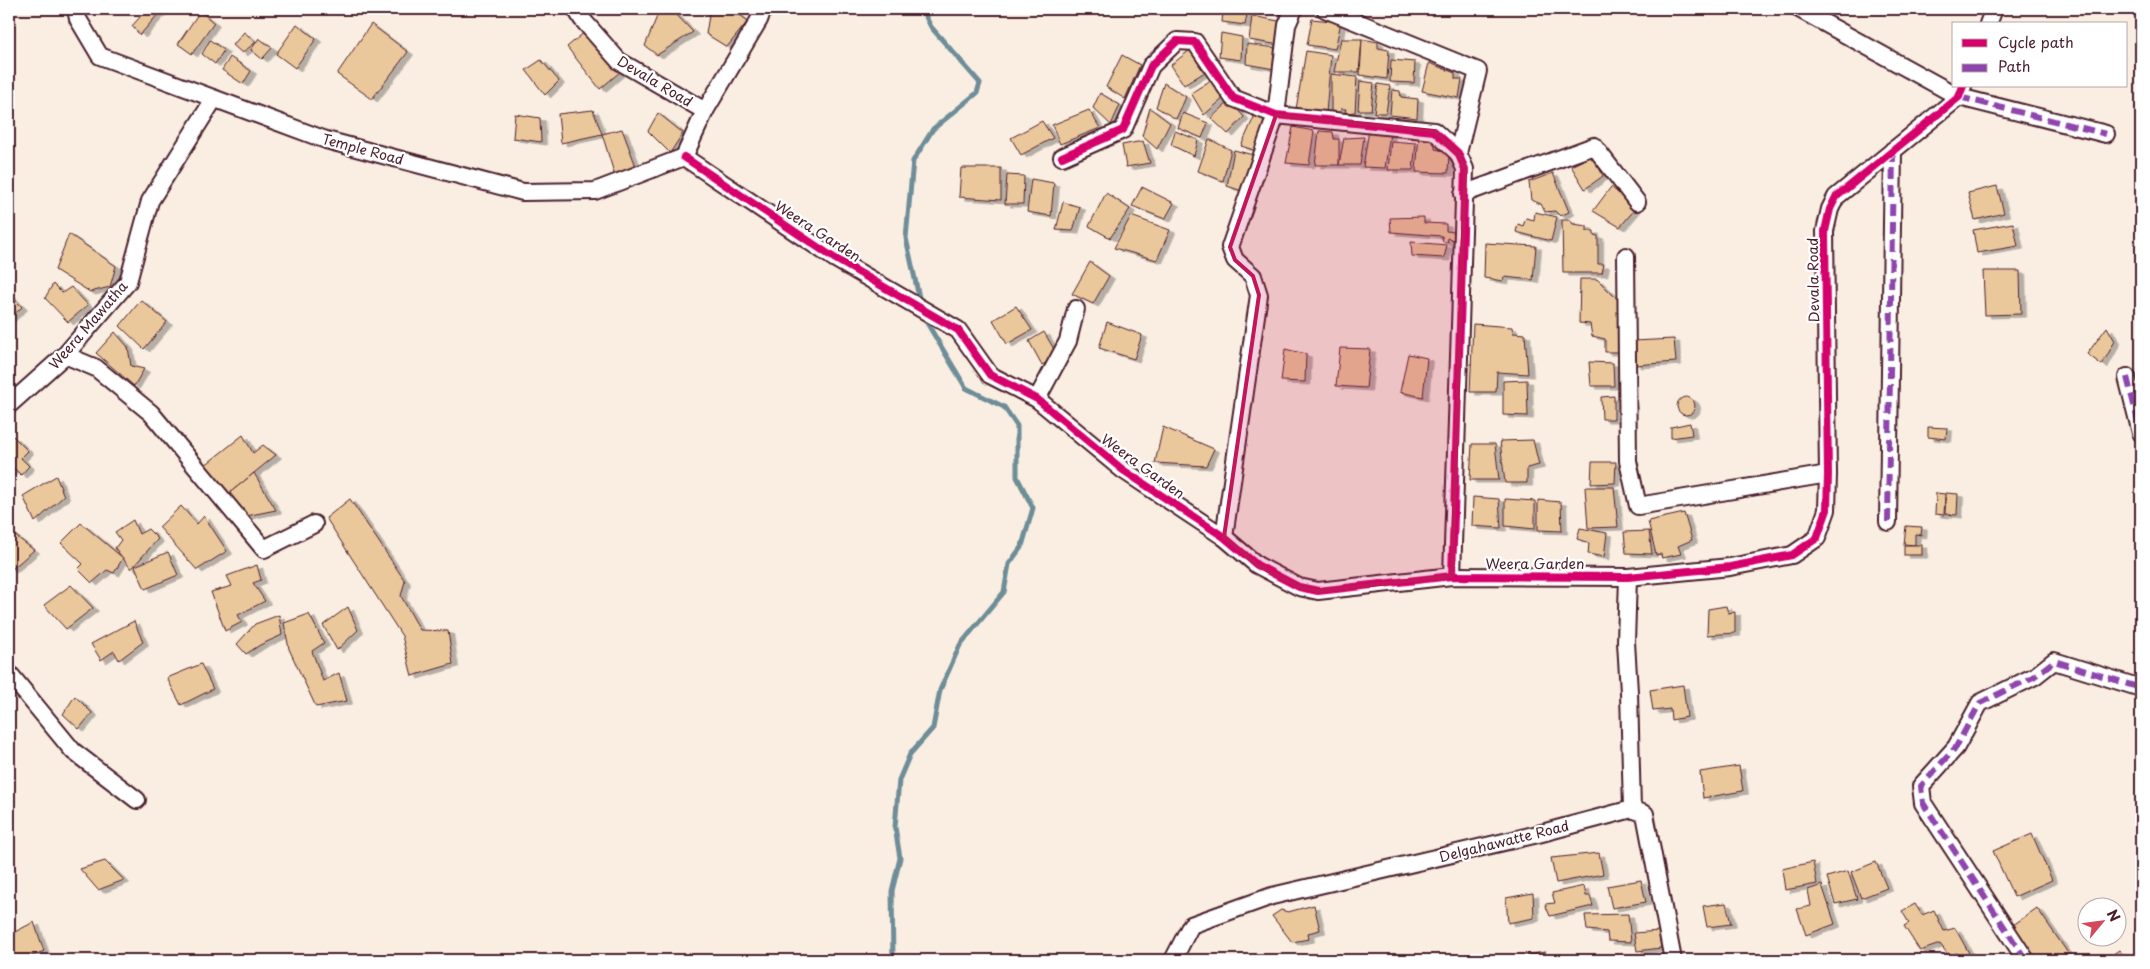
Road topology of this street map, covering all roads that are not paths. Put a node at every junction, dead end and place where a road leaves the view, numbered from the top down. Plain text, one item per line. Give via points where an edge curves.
1 (76, 9) edge
2 (576, 9) edge
3 (763, 9) edge
4 (1294, 9) edge
5 (1325, 9) edge
6 (1799, 9) edge
7 (1994, 9) edge
8 (1989, 22) edge
9 (1952, 87) edge
10 (1961, 92) edge
11 (214, 99) junction
12 (705, 111) junction
13 (1276, 115) junction
14 (2106, 134) dead end
15 (1893, 150) junction
16 (1458, 153) junction
17 (684, 156) junction
18 (1062, 158) dead end
19 (1463, 194) junction
20 (1637, 202) dead end
21 (1626, 256) dead end
22 (1076, 309) dead end
23 (65, 355) junction
24 (2127, 377) dead end
25 (1037, 399) junction
26 (9, 405) edge
27 (2141, 433) edge
28 (1828, 474) junction
29 (1888, 522) dead end
30 (314, 524) dead end
31 (1224, 538) junction
32 (1452, 576) junction
33 (1628, 576) junction
34 (9, 673) edge
35 (2141, 688) edge
36 (137, 800) dead end
37 (1632, 809) junction
38 (1173, 960) edge
39 (1673, 960) edge
40 (2026, 960) edge

1 - 11 street, Temple Road via 78,19 100,56
2 - 12 street, Devala Road via 619,61
3 - 12 street
4 - 13 street via 1287,25
5 - 16 street via 1478,71
6 - 9 street
7 - 8 street
10 - 14 street
10 - 15 street, Devala Road
11 - 17 street, Temple Road via 326,140 523,192 594,191
11 - 23 street, Weera Mawatha via 150,201 128,282
12 - 17 street, Devala Road
13 - 16 street via 1434,131
13 - 18 street via 1234,98 1195,42 1177,41 1152,66 1123,130
13 - 31 street via 1230,247 1235,260 1253,276 1259,295
15 - 28 street, Devala Road via 1836,197 1825,231
15 - 29 street
16 - 19 street via 1465,169
17 - 25 street, Weera Garden via 834,258 958,330 990,375
19 - 20 street via 1594,146
19 - 32 street
21 - 28 street via 1628,461 1638,506
22 - 25 street via 1068,341
23 - 26 street, Weera Mawatha
23 - 30 street via 96,368 151,413 264,549
24 - 27 street
25 - 31 street, Weera Garden via 1123,470
28 - 33 street, Devala Road via 1827,510 1817,538 1792,555 1730,568
31 - 32 street, Weera Garden via 1257,565 1299,587 1318,591
32 - 33 street, Weera Garden
33 - 37 street via 1626,642
34 - 36 street via 73,751
35 - 40 street via 2054,661 2035,676 1980,703 1956,747 1921,786 1923,803
37 - 38 street, Delgahawatte Road via 1272,896 1191,925
37 - 39 street via 1644,814

